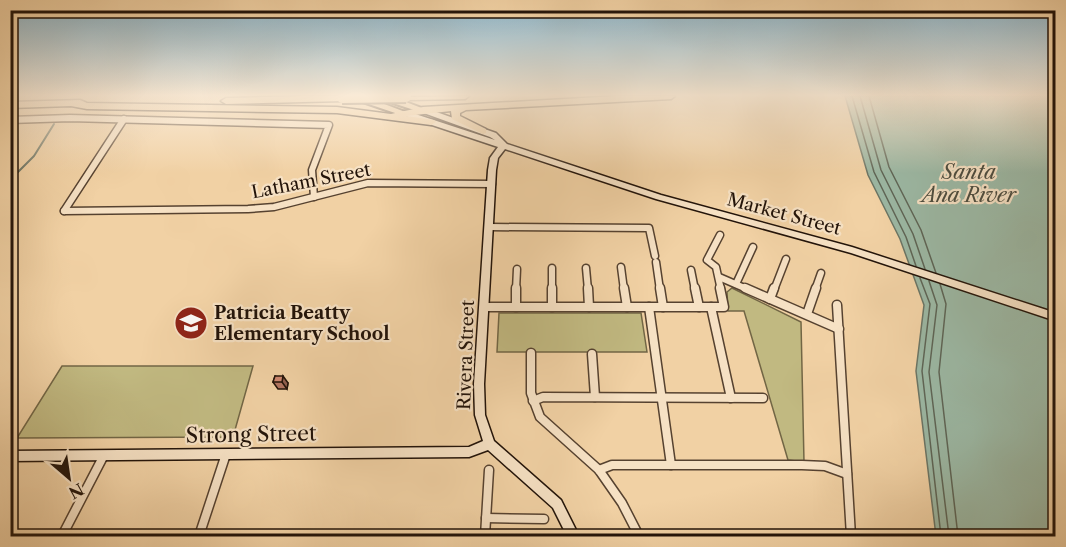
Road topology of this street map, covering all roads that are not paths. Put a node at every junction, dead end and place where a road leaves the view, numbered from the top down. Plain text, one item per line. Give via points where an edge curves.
1 (122, 122) edge
2 (210, 122) edge
3 (427, 122) edge
4 (431, 122) joint
5 (456, 122) edge
6 (464, 122) edge
7 (483, 131) junction
8 (504, 144) junction
9 (492, 183) junction
10 (314, 197) junction
11 (490, 227) junction
12 (720, 236) dead end
13 (753, 247) dead end
14 (786, 259) dead end
15 (621, 267) dead end
16 (552, 268) dead end
17 (586, 268) dead end
18 (517, 269) dead end
19 (691, 270) dead end
20 (821, 273) dead end
21 (719, 277) junction
22 (736, 284) junction
23 (770, 299) junction
24 (837, 305) dead end
25 (484, 307) junction
26 (516, 307) junction
27 (552, 307) junction
28 (589, 307) junction
29 (627, 307) junction
30 (649, 307) junction
31 (663, 307) junction
32 (699, 307) junction
33 (711, 307) junction
34 (807, 314) junction
35 (1056, 317) edge
36 (839, 329) junction
37 (531, 353) dead end
38 (592, 354) dead end
39 (595, 397) junction
40 (661, 397) junction
41 (731, 398) junction
42 (763, 398) dead end
43 (533, 401) junction
44 (490, 444) junction
45 (226, 454) junction
46 (10, 456) edge
47 (103, 457) junction
48 (671, 465) junction
49 (489, 470) dead end
50 (599, 470) junction
51 (847, 474) junction
52 (486, 518) junction
53 (544, 519) dead end
54 (62, 537) edge
55 (199, 537) edge
56 (485, 537) edge
57 (573, 537) edge
58 (639, 537) edge
59 (851, 537) edge

1 - 10 street, Latham Street via 64,211 248,209
2 - 10 street via 329,125 312,170
3 - 4 highway
4 - 8 street, Market Street
5 - 7 street, Market Street
6 - 7 highway
7 - 8 street, Market Street
8 - 9 street, Rivera Street via 494,158
8 - 35 street, Market Street via 659,197 820,240
9 - 10 street, Latham Street via 368,183
9 - 11 street, Rivera Street
11 - 25 street, Rivera Street
11 - 31 street via 649,228
12 - 21 street via 707,260 716,267
13 - 22 street
14 - 23 street
15 - 29 street
16 - 27 street
17 - 28 street
18 - 26 street
19 - 32 street
20 - 34 street
21 - 22 street
21 - 33 street via 724,307
22 - 23 street
23 - 34 street
24 - 36 street
25 - 26 street
25 - 44 street, Rivera Street via 480,415
26 - 27 street
27 - 28 street
28 - 29 street
29 - 30 street
30 - 31 street
30 - 40 street
31 - 32 street
32 - 33 street
33 - 41 street
34 - 36 street
36 - 51 street
37 - 43 street
38 - 39 street
39 - 40 street
39 - 43 street via 543,397
40 - 41 street
40 - 48 street
41 - 42 street
43 - 50 street via 540,417
44 - 45 street, Strong Street via 469,452
44 - 57 street, Rivera Street via 557,504
45 - 47 street, Strong Street
45 - 55 street
46 - 47 street, Strong Street
47 - 54 street
48 - 50 street via 612,465
48 - 51 street via 825,466
49 - 52 street
50 - 58 street
51 - 59 street
52 - 53 street
52 - 56 street

